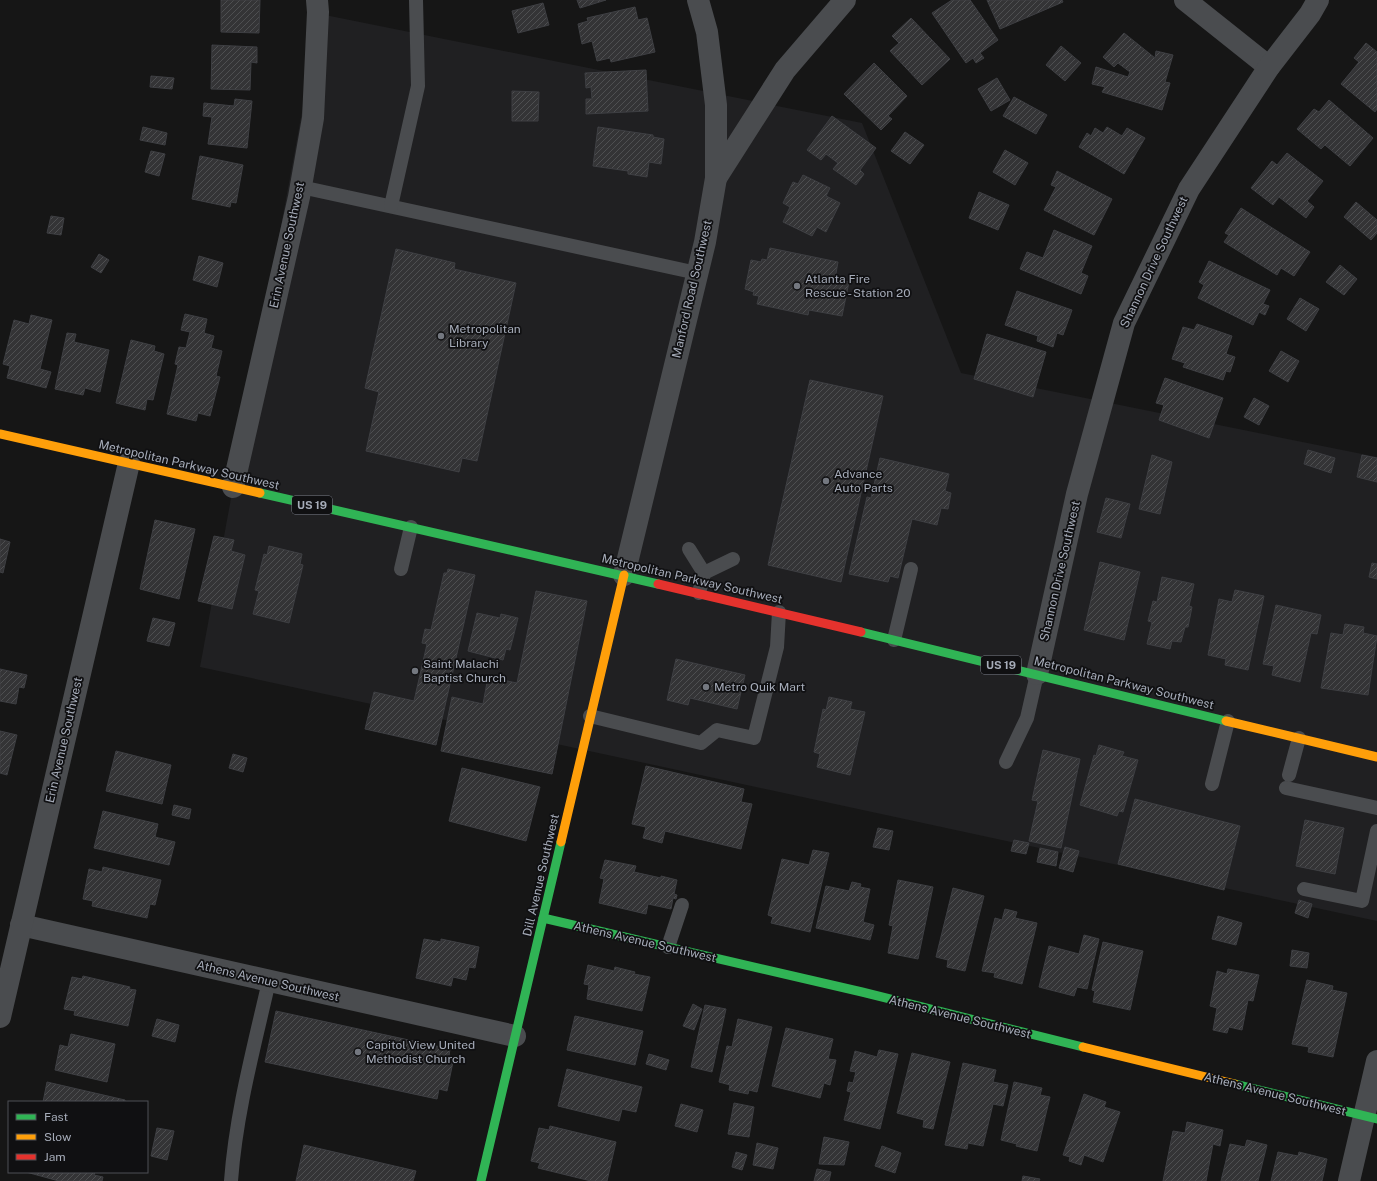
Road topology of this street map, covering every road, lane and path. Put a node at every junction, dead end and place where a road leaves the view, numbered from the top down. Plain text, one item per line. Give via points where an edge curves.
1 (317, 0) edge
2 (416, 0) edge
3 (698, 0) edge
4 (845, 0) edge
5 (1185, 0) edge
6 (1318, 0) edge
7 (1269, 67) junction
8 (716, 178) junction
9 (301, 187) junction
10 (391, 206) junction
11 (697, 273) junction
12 (0, 434) edge
13 (129, 463) junction
14 (233, 487) junction
15 (411, 527) junction
16 (689, 549) dead end
17 (734, 559) dead end
18 (401, 569) dead end
19 (911, 569) dead end
20 (704, 573) junction
21 (624, 575) junction
22 (699, 592) junction
23 (779, 612) junction
24 (894, 640) junction
25 (1037, 674) junction
26 (590, 716) junction
27 (1228, 721) junction
28 (1299, 738) junction
29 (1377, 757) edge
30 (1006, 762) dead end
31 (1212, 784) dead end
32 (1377, 808) edge
33 (1376, 840) edge
34 (1304, 889) dead end
35 (682, 905) dead end
36 (543, 918) junction
37 (21, 926) junction
38 (668, 947) junction
39 (270, 981) junction
40 (0, 1017) edge
41 (515, 1036) junction
42 (1377, 1061) edge
43 (1370, 1118) edge
44 (231, 1181) edge
45 (481, 1181) edge
46 (1348, 1181) edge

1 - 9 street, Erin Avenue Southwest via 313,118
2 - 10 lane via 418,86
3 - 8 street, Manford Road Southwest via 707,32 716,105
4 - 8 street via 785,70
5 - 7 street
6 - 7 street, Shannon Drive Southwest
7 - 25 street, Shannon Drive Southwest via 1189,189 1124,323 1077,494
8 - 11 street, Manford Road Southwest
9 - 10 lane
9 - 14 street, Erin Avenue Southwest
10 - 11 lane
11 - 21 street, Manford Road Southwest
12 - 13 main road, Metropolitan Parkway Southwest / US 19
13 - 14 main road, Metropolitan Parkway Southwest / US 19
13 - 37 street, Erin Avenue Southwest
14 - 15 main road, Metropolitan Parkway Southwest / US 19
15 - 18 lane
15 - 21 main road, Metropolitan Parkway Southwest / US 19
16 - 20 lane
17 - 20 lane
19 - 24 lane
20 - 22 lane
21 - 22 main road, Metropolitan Parkway Southwest / US 19
21 - 26 main road, Dill Avenue Southwest
22 - 23 main road, Metropolitan Parkway Southwest / US 19
23 - 24 main road, Metropolitan Parkway Southwest / US 19
23 - 26 lane via 777,647 754,738 718,730 701,743
24 - 25 main road, Metropolitan Parkway Southwest / US 19
25 - 27 main road, Metropolitan Parkway Southwest / US 19
25 - 30 lane via 1027,718
26 - 36 main road, Dill Avenue Southwest
27 - 28 main road, Metropolitan Parkway Southwest / US 19
27 - 31 lane
28 - 29 main road, Metropolitan Parkway Southwest / US 19
28 - 32 lane via 1287,781
33 - 34 lane via 1362,901
35 - 38 lane
36 - 38 main road, Athens Avenue Southwest
36 - 41 main road, Dill Avenue Southwest
37 - 39 street, Athens Avenue Southwest
37 - 40 street, Erin Avenue Southwest
38 - 43 main road, Athens Avenue Southwest via 862,992
39 - 41 street, Athens Avenue Southwest
39 - 44 lane via 249,1067 234,1149
41 - 45 main road, Dill Avenue Southwest
42 - 43 street
43 - 46 street

